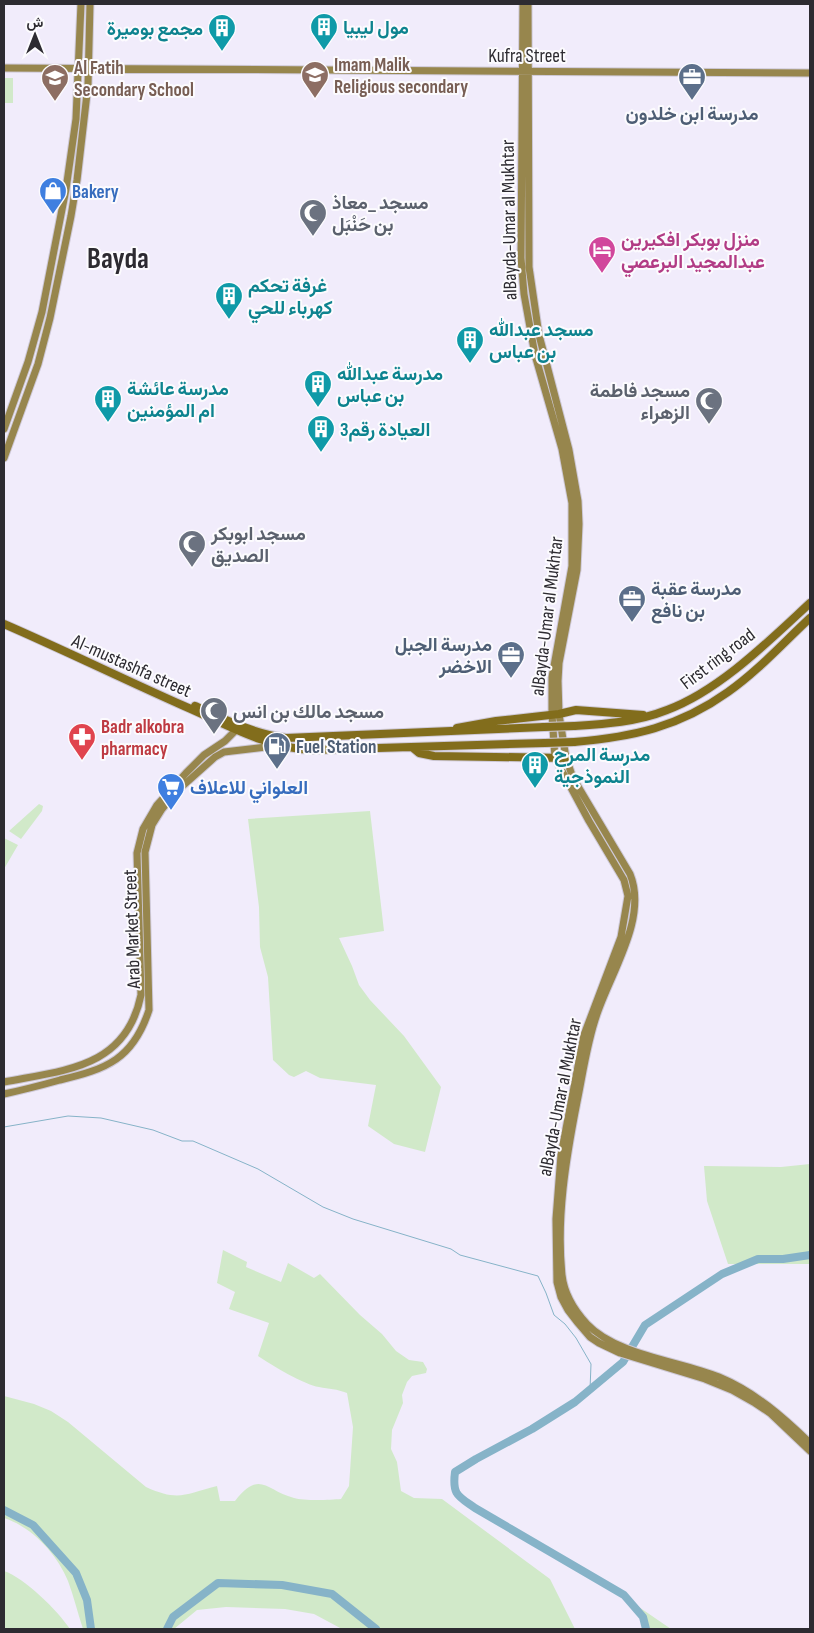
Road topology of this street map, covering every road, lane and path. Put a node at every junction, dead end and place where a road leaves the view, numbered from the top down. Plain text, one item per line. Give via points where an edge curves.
1 (81, 4) edge
2 (90, 4) edge
3 (522, 4) edge
4 (528, 4) edge
5 (4, 68) edge
6 (79, 68) junction
7 (89, 68) junction
8 (525, 71) junction
9 (810, 73) edge
10 (4, 429) edge
11 (4, 458) edge
12 (571, 589) junction
13 (810, 603) edge
14 (810, 618) edge
15 (4, 619) edge
16 (4, 624) edge
17 (555, 714) junction
18 (648, 716) junction
19 (544, 727) joint
20 (246, 728) junction
21 (236, 730) junction
22 (439, 733) junction
23 (381, 735) junction
24 (545, 743) joint
25 (275, 745) junction
26 (382, 748) junction
27 (412, 748) junction
28 (555, 758) junction
29 (566, 758) junction
30 (4, 1082) edge
31 (4, 1094) edge
32 (564, 1150) junction
33 (638, 1355) junction
34 (810, 1443) edge
35 (810, 1451) edge

1 - 6 main road
2 - 7 main road
3 - 8 main road, alBayda-Umar al Mukhtar
4 - 8 main road, alBayda-Umar al Mukhtar
5 - 6 main road, Kufra Street
6 - 7 main road, Kufra Street
6 - 10 main road via 66,189 46,295 28,362
7 - 8 main road, Kufra Street
7 - 11 main road via 77,180 50,318 38,364
8 - 9 main road, Kufra Street
8 - 12 main road, alBayda-Umar al Mukhtar via 518,121 524,294 535,354 569,482 573,526
8 - 12 main road, alBayda-Umar al Mukhtar via 532,297 578,501 579,549
12 - 17 main road, alBayda-Umar al Mukhtar
13 - 18 main road, First ring road via 704,692
14 - 24 main road, First ring road, bridge via 729,691 682,719 638,734
15 - 20 main road, Al-mustashfa street
16 - 21 main road, Al-mustashfa street
17 - 18 main road via 576,710
17 - 22 main road via 471,724
17 - 28 main road, alBayda-Umar al Mukhtar
17 - 29 main road, alBayda-Umar al Mukhtar
18 - 19 main road, First ring road, bridge via 606,724
19 - 22 main road, Al-mustashfa street
20 - 21 main road
20 - 23 main road, Al-mustashfa street via 286,738
21 - 25 main road, Al-mustashfa street
21 - 30 main road via 198,761 163,797 143,829 137,853 141,995 132,1024 116,1045 97,1060
22 - 23 main road, Al-mustashfa street
23 - 26 main road
24 - 27 main road, Al-mustashfa street
25 - 26 main road, Al-mustashfa street via 312,750
25 - 31 main road, Arab Market Street via 224,752 215,757 178,791 152,825 144,856 149,1010 137,1038 120,1057 99,1070
26 - 27 main road, Al-mustashfa street
27 - 28 main road via 434,756
28 - 29 main road
28 - 32 main road, alBayda-Umar al Mukhtar via 624,880 628,896 620,937 584,1036
29 - 32 main road, alBayda-Umar al Mukhtar via 573,778 630,874 635,900 628,936 597,1014 587,1049
32 - 33 main road, alBayda-Umar al Mukhtar via 559,1210 562,1275 568,1296 587,1325 622,1350
33 - 34 main road, alBayda-Umar al Mukhtar via 719,1377 768,1406
33 - 35 main road, alBayda-Umar al Mukhtar via 739,1394 770,1413

